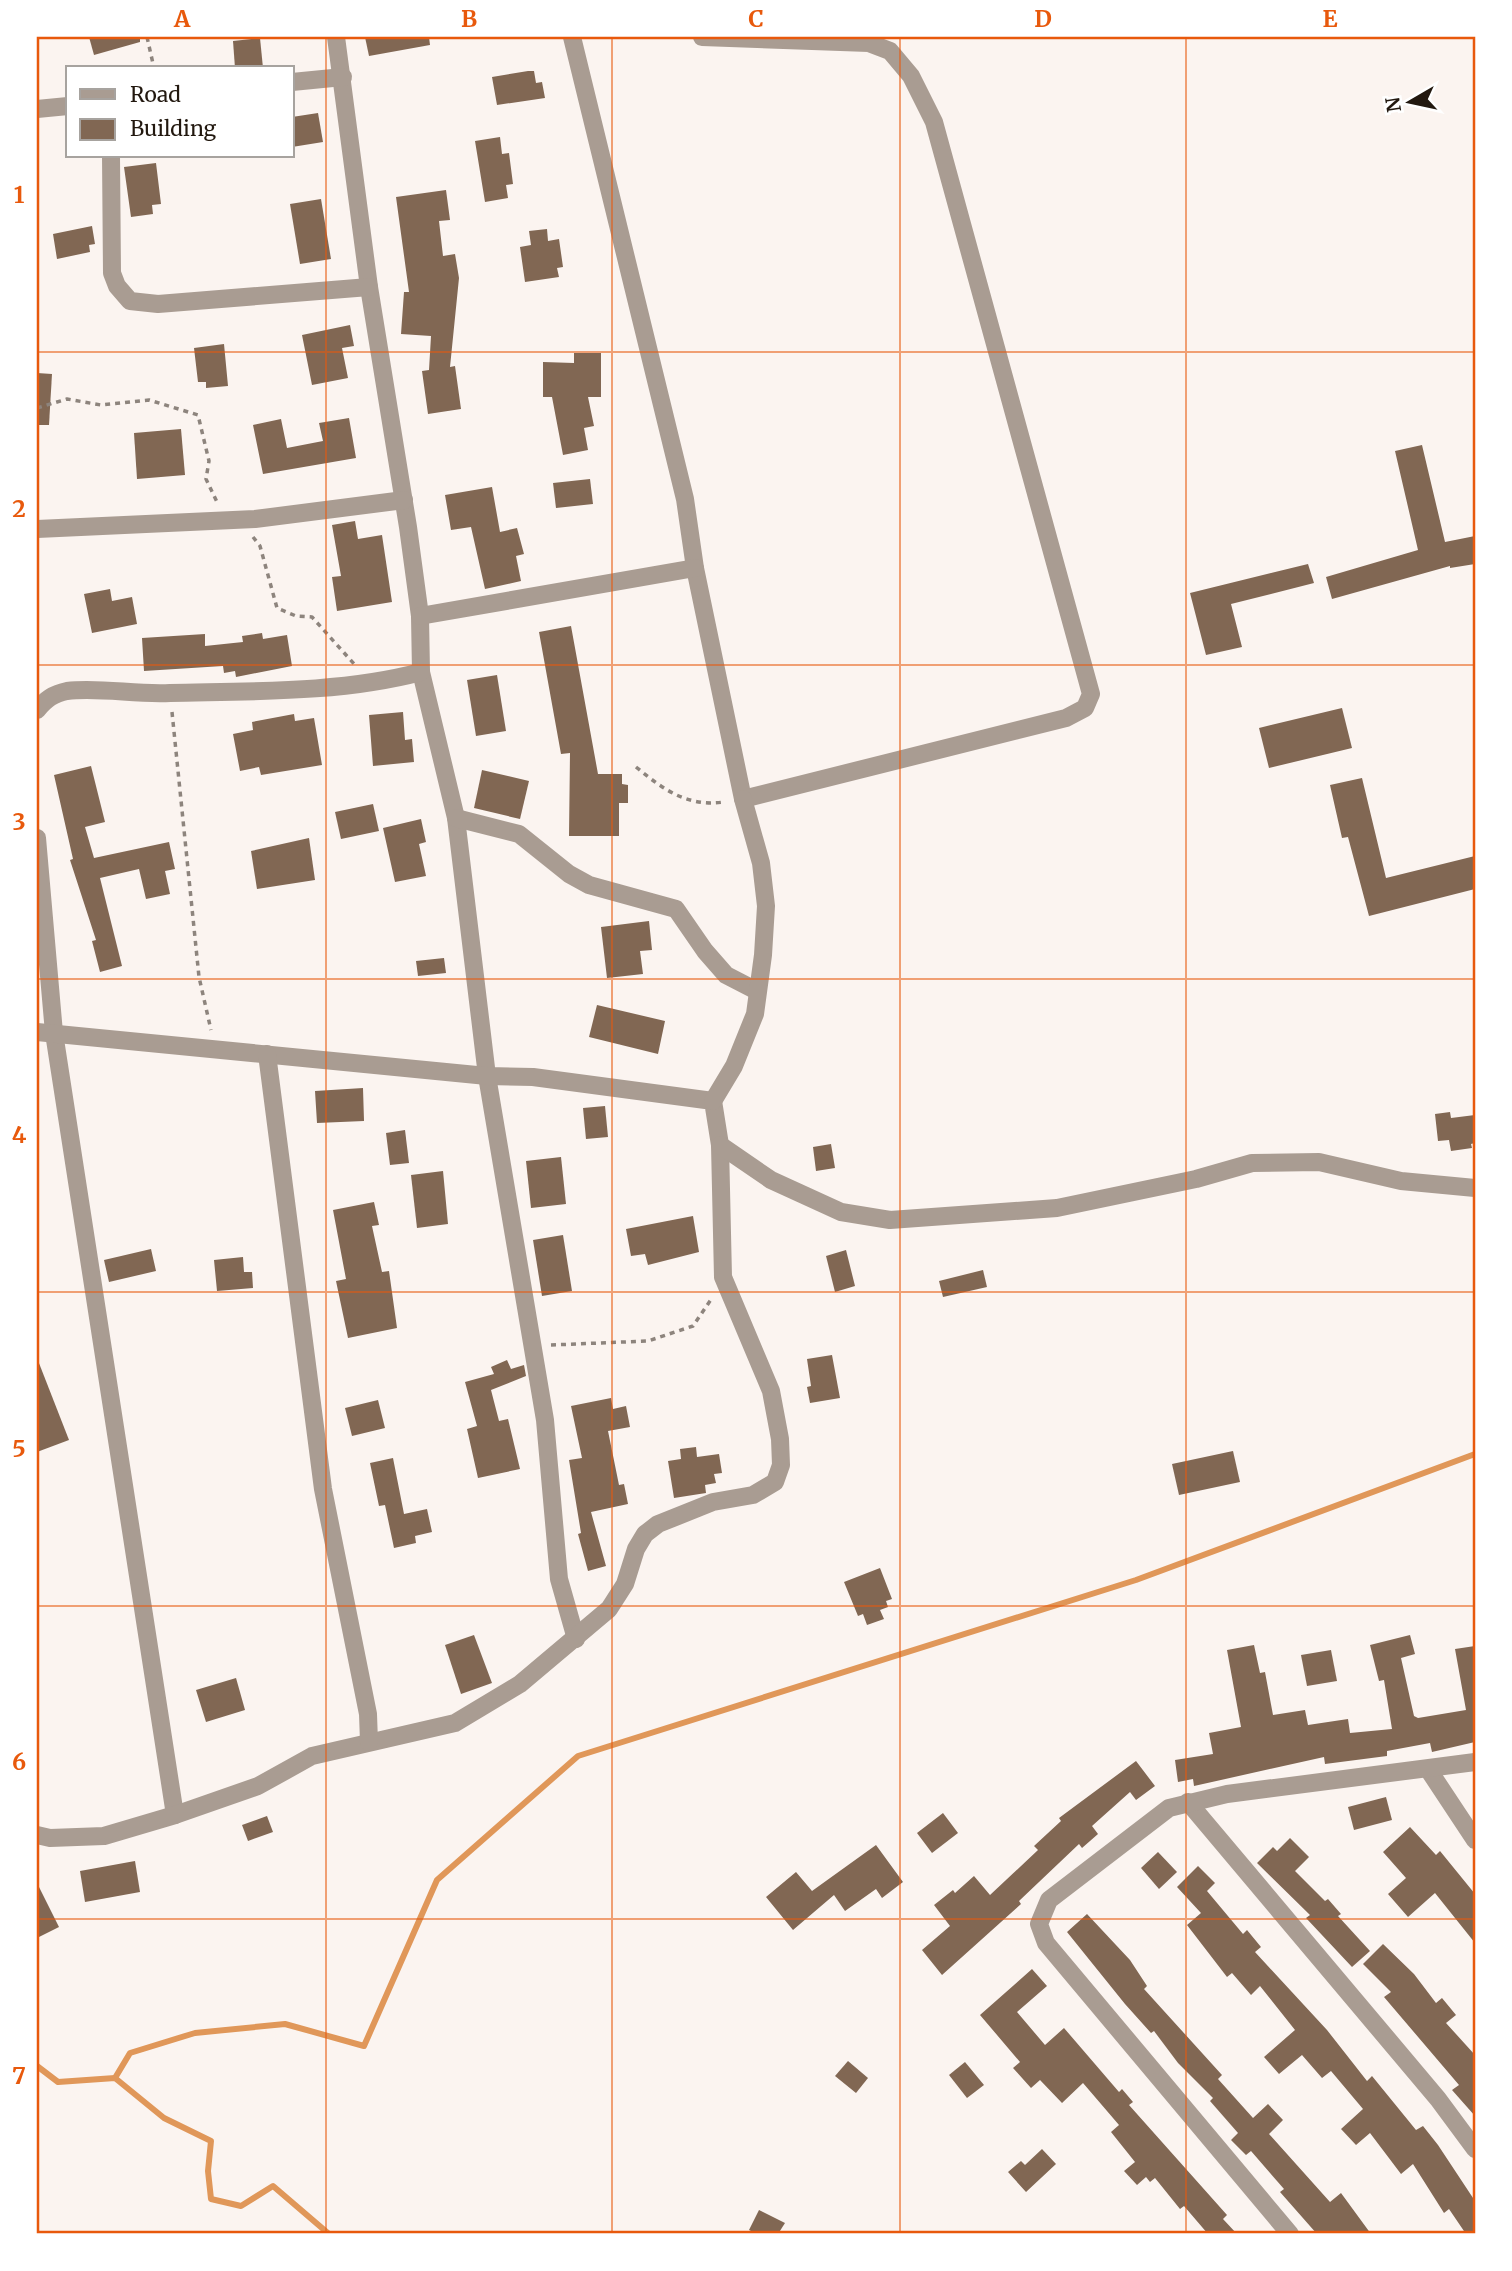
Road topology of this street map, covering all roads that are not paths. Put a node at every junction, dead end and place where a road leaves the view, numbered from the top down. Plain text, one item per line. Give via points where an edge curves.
1 (336, 37) edge
2 (572, 37) edge
3 (702, 37) edge
4 (343, 76) junction
5 (294, 82) edge
6 (66, 106) edge
7 (37, 109) edge
8 (111, 158) edge
9 (369, 287) junction
10 (404, 500) junction
11 (37, 529) edge
12 (695, 568) junction
13 (420, 616) junction
14 (421, 671) junction
15 (37, 710) edge
16 (743, 799) junction
17 (456, 818) junction
18 (37, 838) edge
19 (757, 991) junction
20 (45, 1033) edge
21 (267, 1054) junction
22 (487, 1076) junction
23 (713, 1101) junction
24 (720, 1145) junction
25 (1475, 1188) edge
26 (576, 1639) junction
27 (369, 1742) junction
28 (1475, 1762) edge
29 (1428, 1769) junction
30 (1188, 1802) junction
31 (175, 1815) junction
32 (37, 1835) edge
33 (1475, 1840) edge
34 (1475, 2150) edge
35 (1290, 2234) edge

1 - 4 street
2 - 12 street via 685,499
3 - 16 street via 869,43 890,51 911,76 934,122 1091,694 1085,708 1066,719
4 - 5 street
4 - 9 street
6 - 7 street
8 - 9 street via 112,273 130,301 158,304
9 - 10 street
10 - 11 street via 255,519
10 - 13 street
12 - 13 street
12 - 16 street
13 - 14 street
14 - 15 street via 364,682 170,694 68,691 48,697
14 - 17 street
16 - 19 street via 761,863 766,906
17 - 19 street via 519,834 589,885 677,909 726,975
17 - 22 street
18 - 20 street
19 - 23 street via 755,1014 734,1066
20 - 21 street
20 - 31 street
21 - 22 street
21 - 27 street via 323,1489 368,1714
22 - 23 street via 533,1077
22 - 26 street via 545,1420 559,1579
23 - 24 street
24 - 25 street via 771,1180 841,1212 890,1220 1057,1208 1252,1163 1320,1162 1401,1181
24 - 26 street via 723,1277 771,1391 781,1465 775,1482 753,1495 713,1502 645,1534 625,1584 608,1609
26 - 27 street via 520,1684 456,1723
27 - 31 street via 312,1756 258,1786
28 - 29 street
29 - 30 street
29 - 33 street
30 - 34 street via 1438,2099
30 - 35 street via 1169,1808 1049,1900 1039,1924 1046,1943
31 - 32 street via 104,1836

